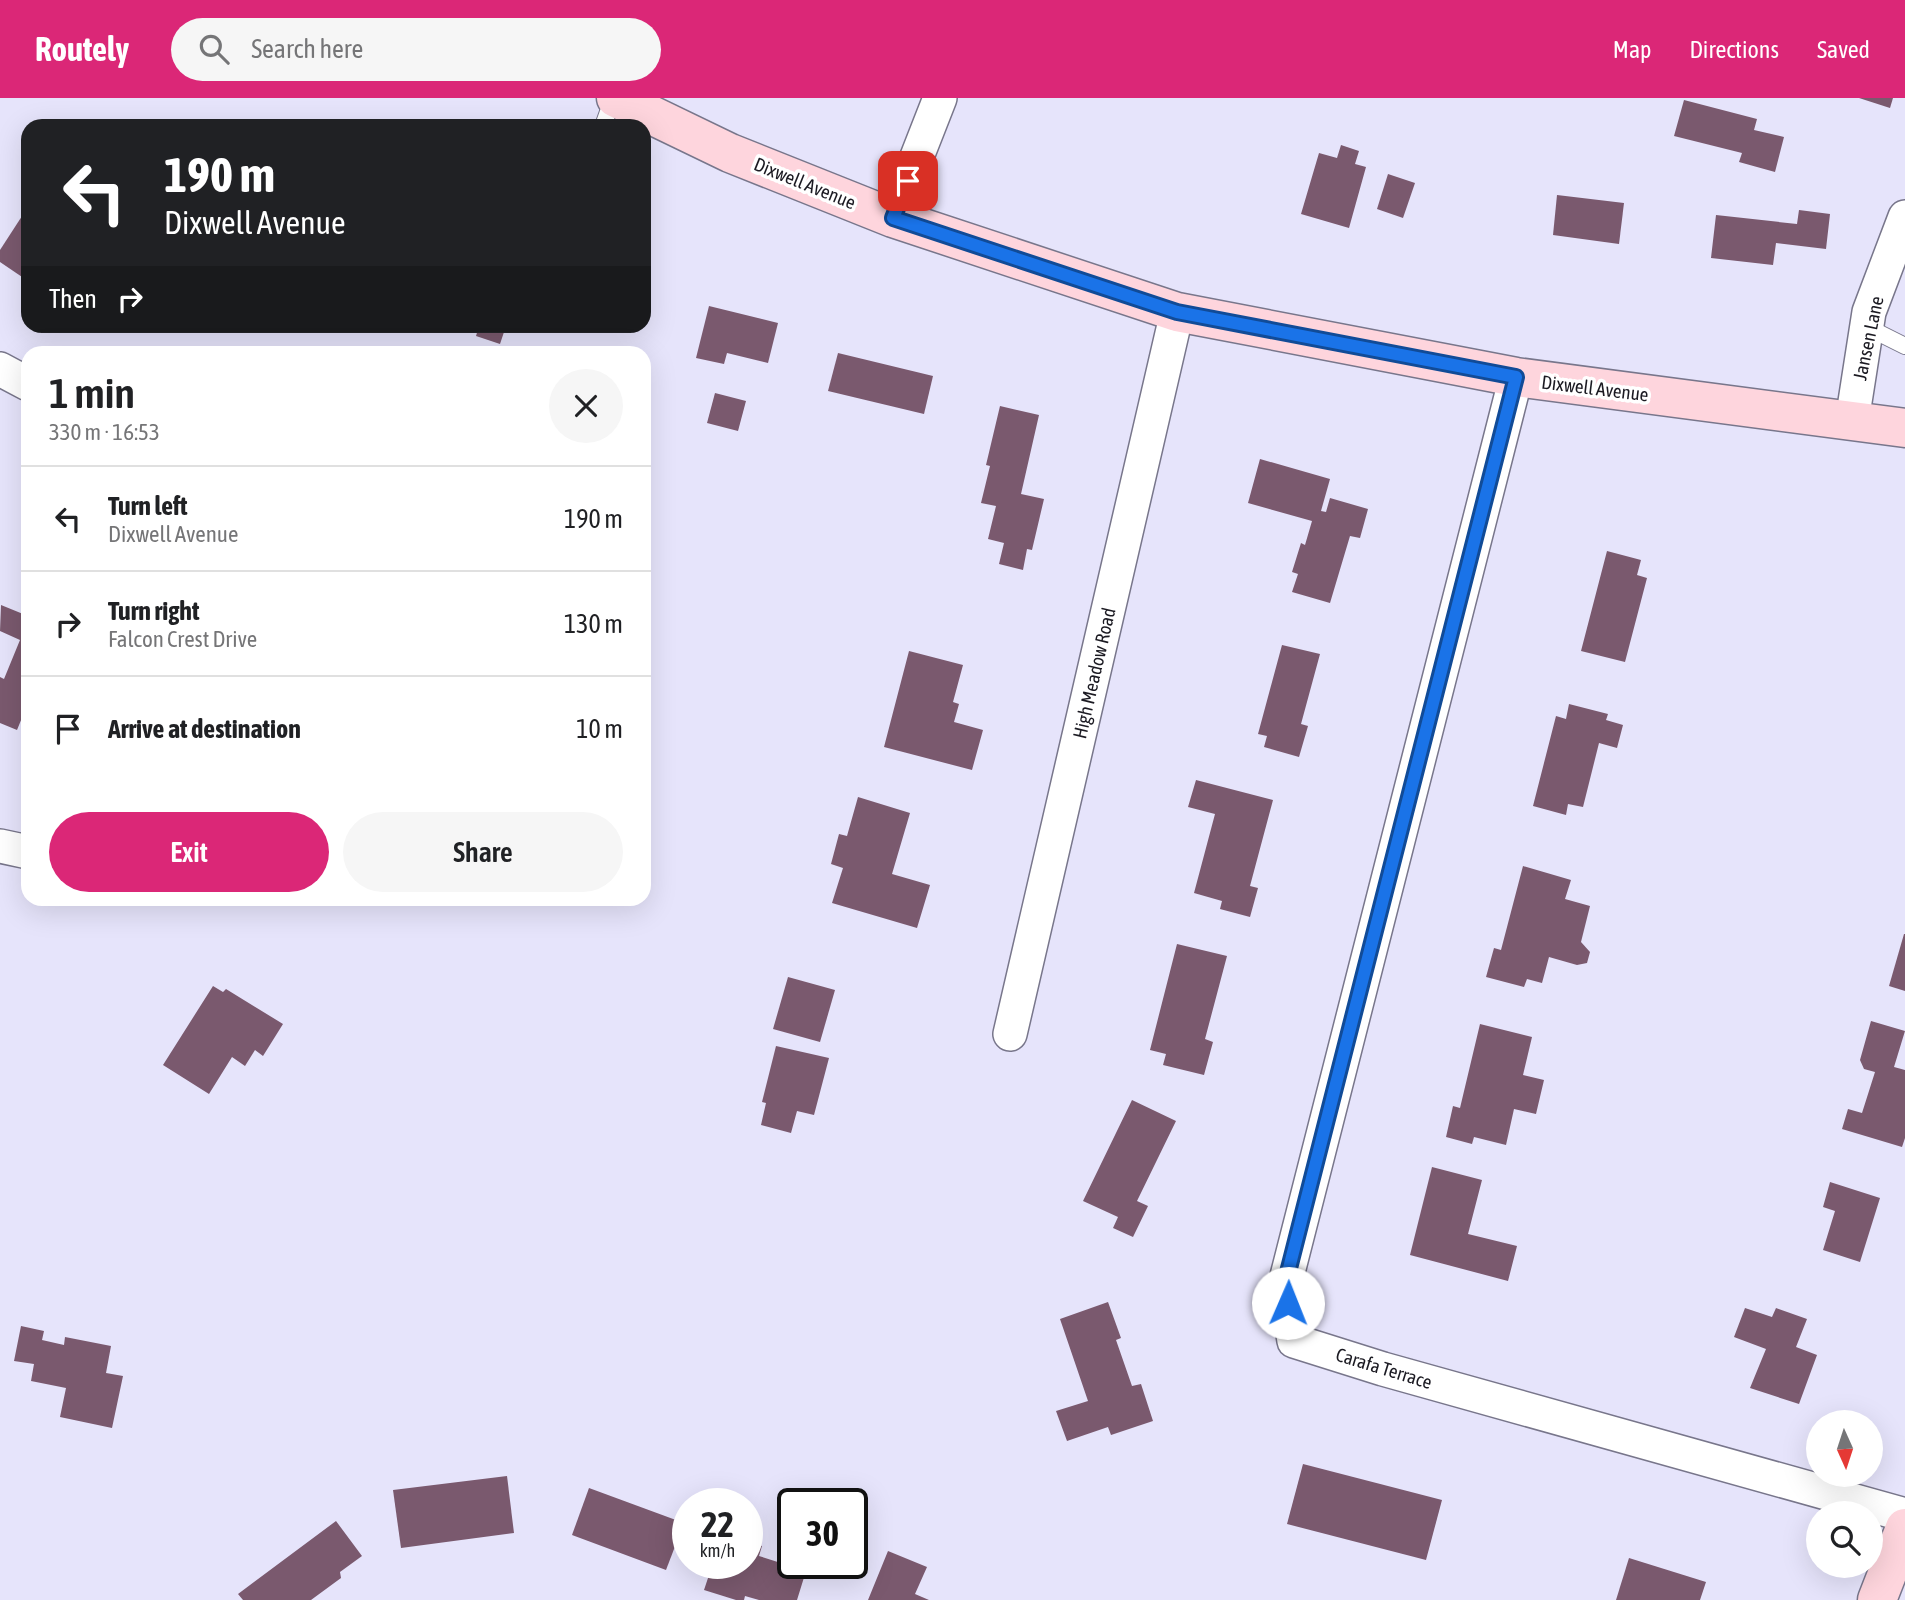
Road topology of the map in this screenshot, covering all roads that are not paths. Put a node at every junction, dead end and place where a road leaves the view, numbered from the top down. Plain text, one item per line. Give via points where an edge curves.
1 (615, 98) edge
2 (940, 98) edge
3 (606, 119) edge
4 (1905, 217) edge
5 (893, 218) junction
6 (1177, 312) junction
7 (1867, 327) junction
8 (1905, 346) edge
9 (0, 369) edge
10 (1516, 377) junction
11 (21, 380) edge
12 (1852, 421) junction
13 (1905, 428) edge
14 (0, 846) edge
15 (21, 850) edge
16 (1010, 1034) dead end
17 (1905, 1515) edge
18 (1905, 1528) edge
19 (1877, 1600) edge

1 - 3 lane
1 - 5 main road, Dixwell Avenue via 730,153
2 - 5 street
4 - 7 street, Jansen Lane
5 - 6 main road, Dixwell Avenue
6 - 10 main road, Dixwell Avenue
6 - 16 street, High Meadow Road
7 - 8 lane
7 - 12 street, Jansen Lane
9 - 11 street
10 - 12 main road, Dixwell Avenue
10 - 17 street, Carafa Terrace via 1285,1284 1294,1341
12 - 13 main road, Dixwell Avenue
14 - 15 street
18 - 19 main road

